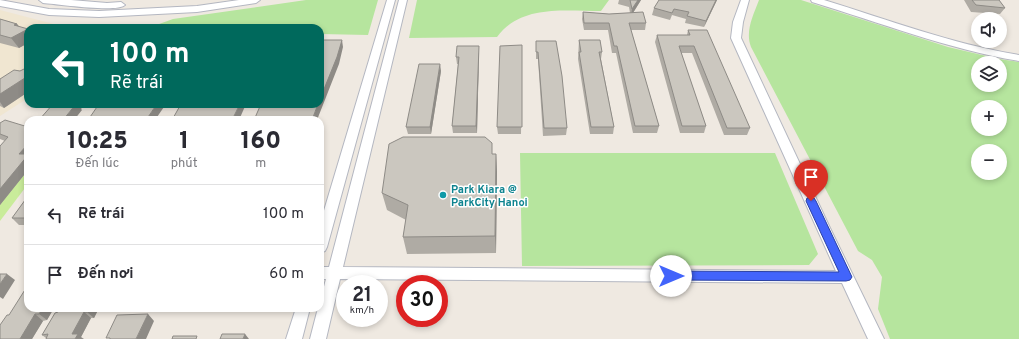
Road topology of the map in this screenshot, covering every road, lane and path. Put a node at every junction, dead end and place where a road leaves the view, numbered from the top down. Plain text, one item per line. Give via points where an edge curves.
1 (43, 0) edge
2 (204, 0) edge
3 (256, 0) edge
4 (391, 0) edge
5 (403, 0) edge
6 (745, 0) edge
7 (815, 0) edge
8 (835, 0) edge
9 (0, 3) edge
10 (1019, 51) edge
11 (1019, 58) edge
12 (324, 233) edge
13 (324, 273) edge
14 (335, 274) junction
15 (846, 277) junction
16 (302, 312) edge
17 (294, 339) edge
18 (318, 339) edge
19 (876, 339) edge

1 - 2 street via 107,6
3 - 9 street via 197,9 99,14 49,12
4 - 12 street
5 - 14 street
6 - 15 street via 736,38
7 - 11 street via 943,42
8 - 10 street via 946,37
13 - 14 street
14 - 15 street
14 - 18 street
15 - 19 street
16 - 17 street

